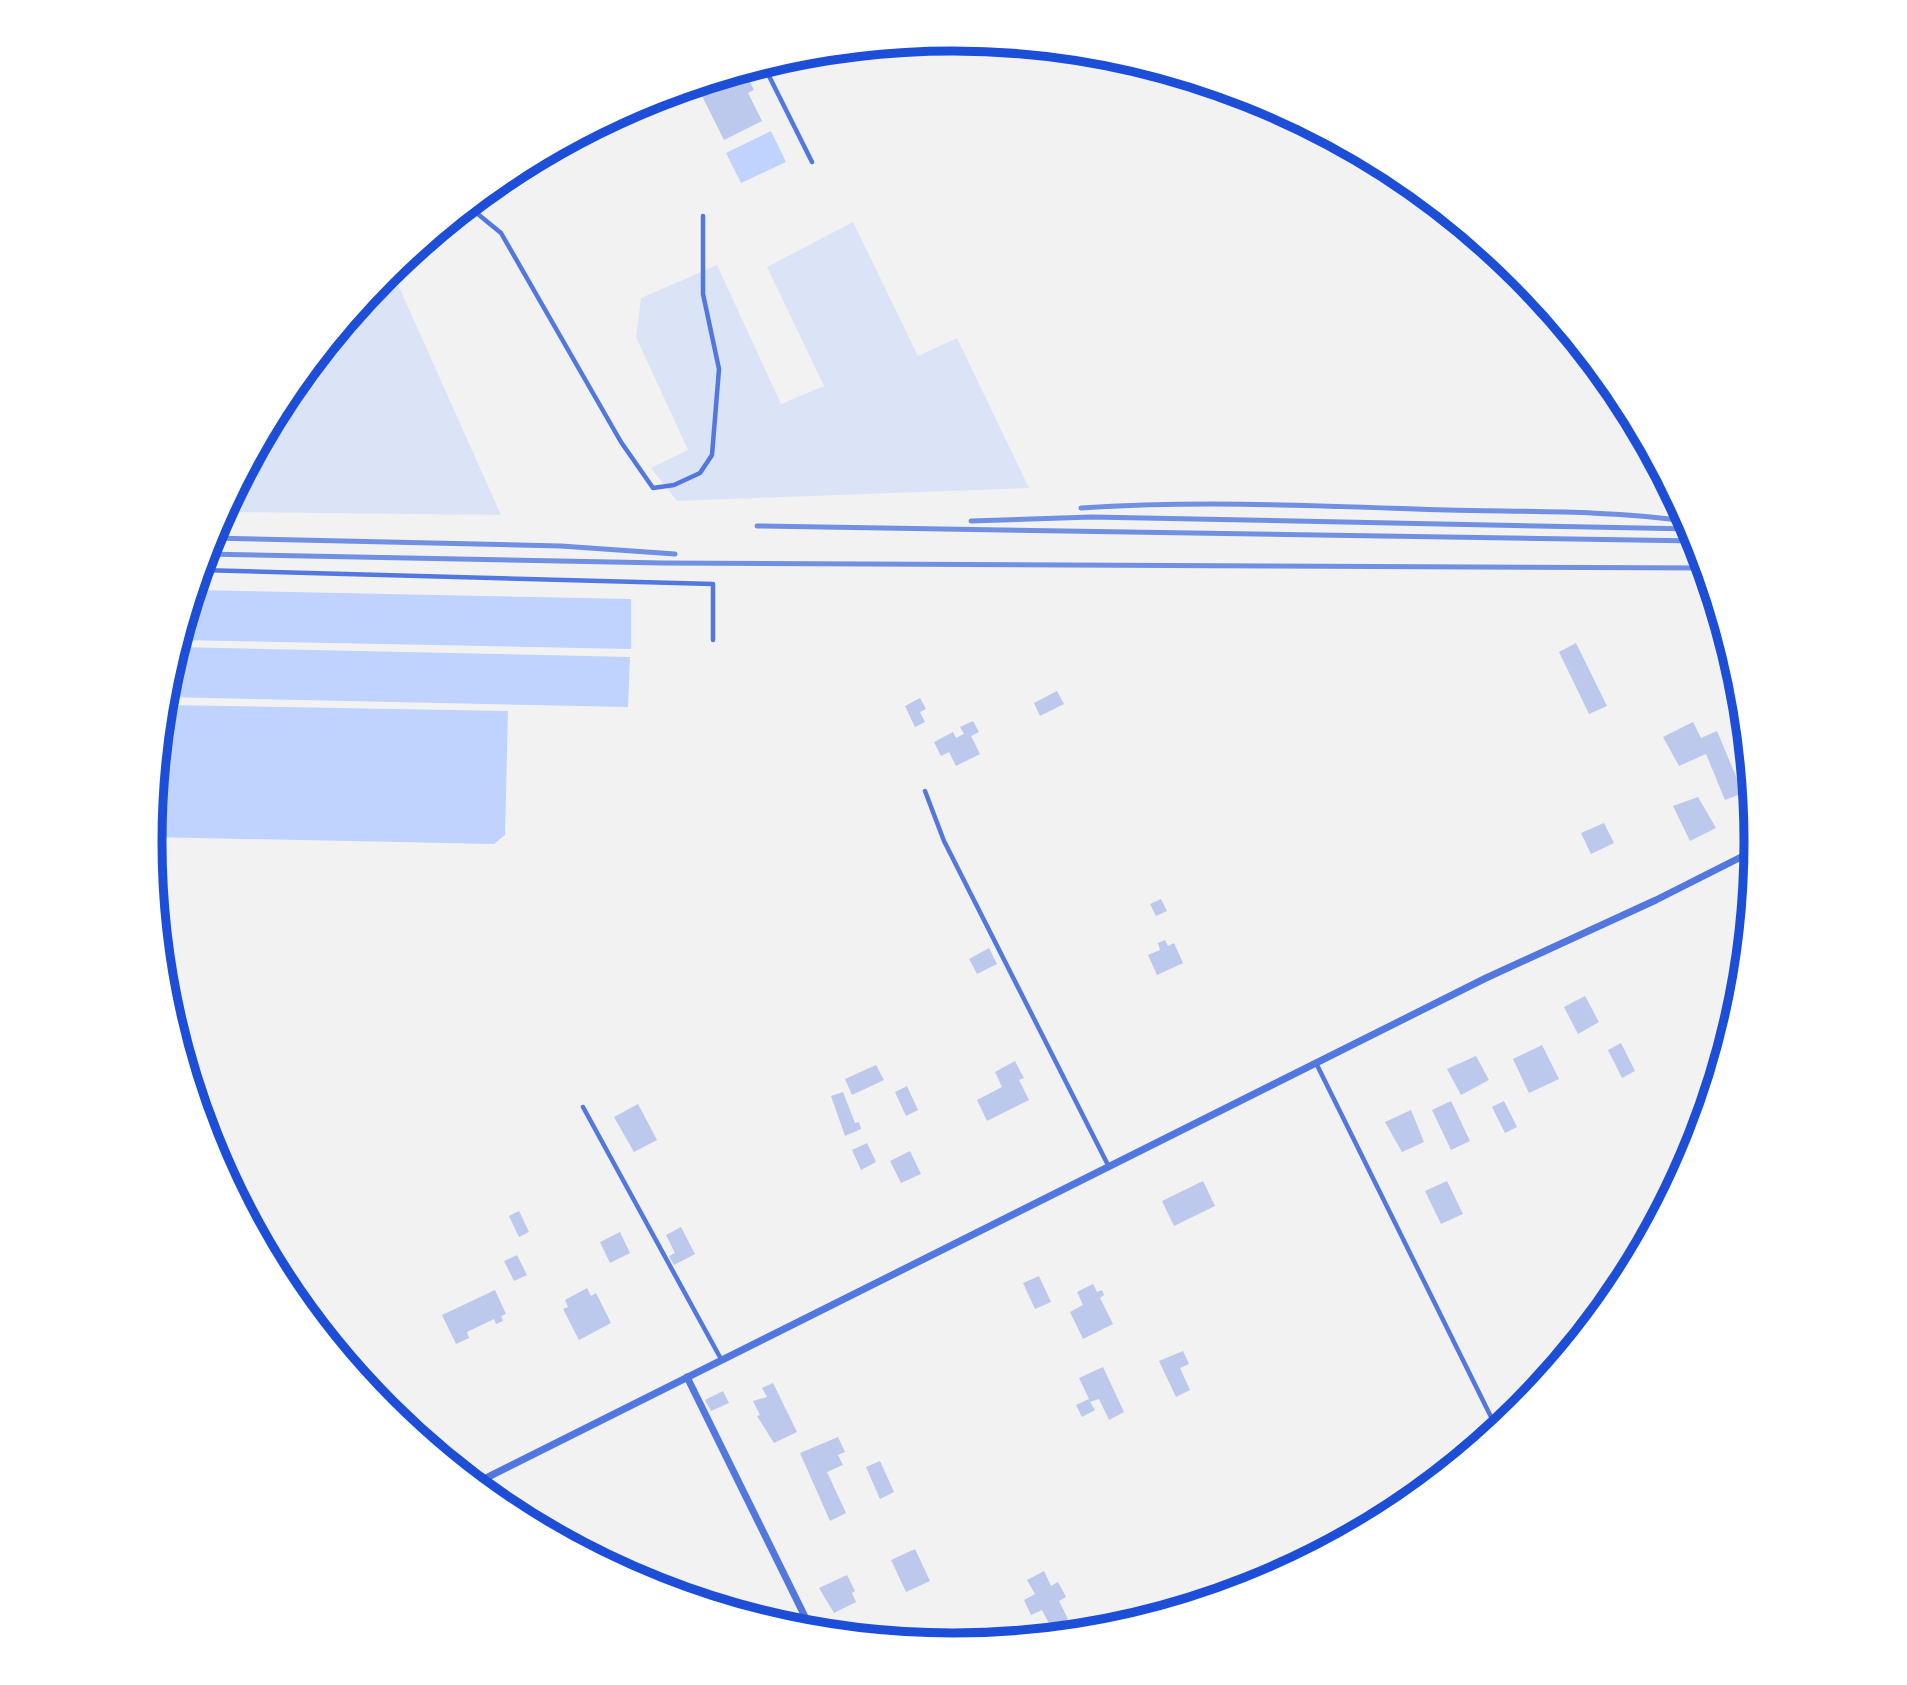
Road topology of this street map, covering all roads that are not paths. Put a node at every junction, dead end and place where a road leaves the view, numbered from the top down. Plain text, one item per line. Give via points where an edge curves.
1 (768, 74) edge
2 (812, 162) dead end
3 (475, 212) edge
4 (703, 216) dead end
5 (211, 570) edge
6 (713, 640) dead end
7 (925, 791) dead end
8 (1745, 855) edge
9 (1316, 1063) junction
10 (583, 1107) dead end
11 (1109, 1167) junction
12 (721, 1359) junction
13 (687, 1377) junction
14 (1493, 1421) edge
15 (484, 1479) edge
16 (807, 1620) edge

1 - 2 lane
3 - 4 lane via 501,233 614,430 653,488 701,473 712,455 719,369 703,294
5 - 6 lane via 713,584
7 - 11 lane via 944,841
8 - 9 street
9 - 11 street
9 - 14 lane
10 - 12 lane
11 - 12 street
12 - 13 street
13 - 15 street
13 - 16 street

